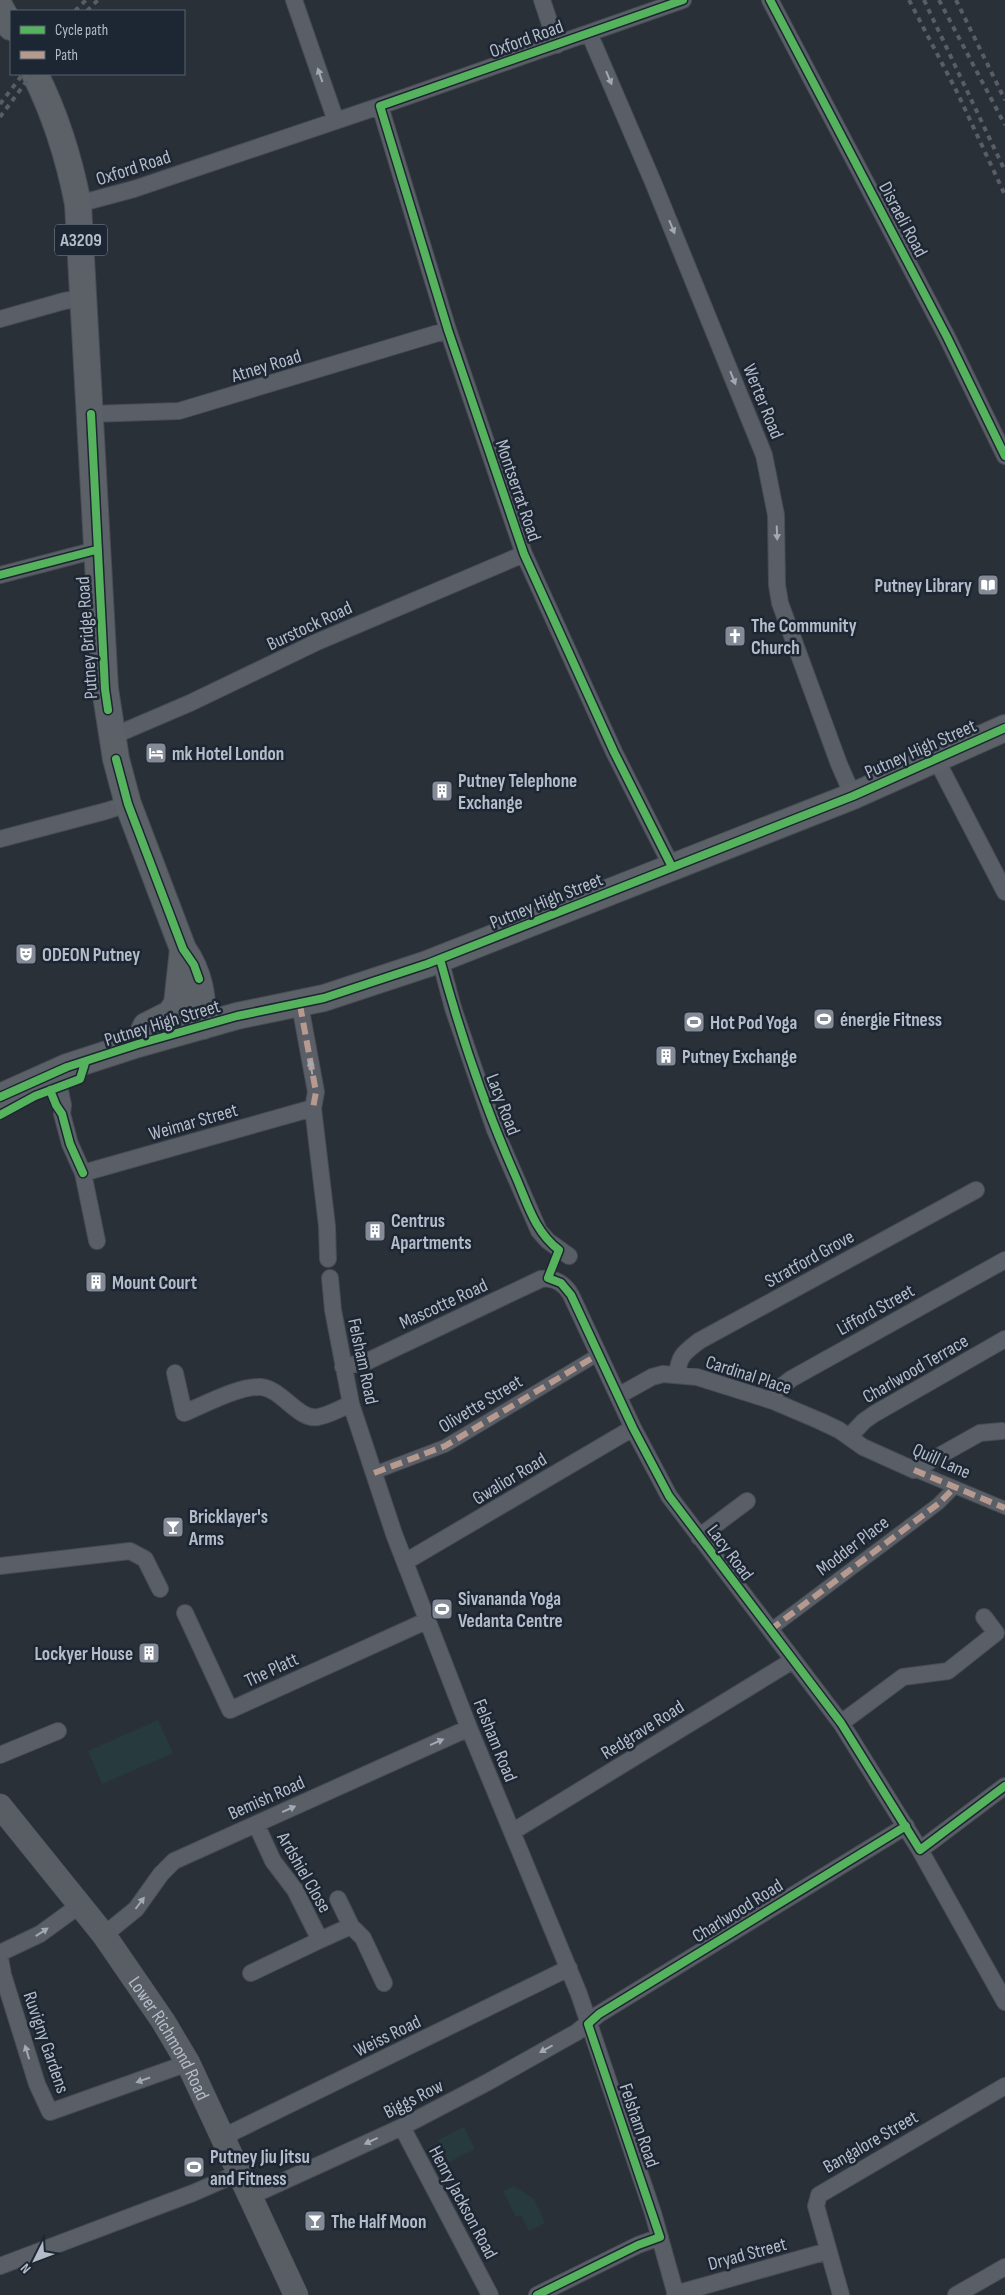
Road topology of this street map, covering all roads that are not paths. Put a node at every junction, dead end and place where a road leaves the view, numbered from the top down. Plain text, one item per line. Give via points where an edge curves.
1 (294, 0) edge
2 (542, 0) edge
3 (683, 0) edge
4 (770, 0) edge
5 (590, 33) junction
6 (557, 45) junction
7 (36, 75) edge
8 (380, 106) junction
9 (336, 121) junction
10 (78, 204) junction
11 (84, 298) junction
12 (0, 319) edge
13 (448, 330) junction
14 (91, 414) junction
15 (1005, 456) edge
16 (96, 550) junction
17 (524, 554) junction
18 (0, 575) edge
19 (1005, 728) edge
20 (113, 736) junction
21 (936, 760) junction
22 (853, 796) junction
23 (128, 804) junction
24 (0, 839) edge
25 (672, 867) junction
26 (1005, 892) edge
27 (183, 949) junction
28 (440, 959) junction
29 (300, 1005) junction
30 (203, 1026) junction
31 (138, 1044) junction
32 (56, 1071) junction
33 (0, 1097) edge
34 (313, 1108) junction
35 (83, 1173) junction
36 (976, 1190) dead end
37 (97, 1241) dead end
38 (569, 1256) dead end
39 (328, 1259) dead end
40 (1005, 1260) edge
41 (330, 1278) dead end
42 (559, 1282) joint
43 (1005, 1339) edge
44 (599, 1354) junction
45 (343, 1367) junction
46 (175, 1373) dead end
47 (677, 1375) junction
48 (618, 1396) junction
49 (773, 1401) junction
50 (351, 1404) junction
51 (633, 1428) junction
52 (1002, 1431) dead end
53 (849, 1436) junction
54 (863, 1447) joint
55 (914, 1470) junction
56 (374, 1473) junction
57 (954, 1488) junction
58 (748, 1501) dead end
59 (1005, 1508) edge
60 (699, 1537) junction
61 (405, 1562) junction
62 (0, 1566) edge
63 (160, 1589) dead end
64 (185, 1613) dead end
65 (984, 1617) dead end
66 (426, 1621) junction
67 (770, 1630) junction
68 (792, 1661) junction
69 (841, 1723) junction
70 (469, 1728) junction
71 (58, 1731) dead end
72 (0, 1755) edge
73 (1005, 1786) edge
74 (0, 1806) edge
75 (256, 1824) junction
76 (906, 1826) junction
77 (512, 1832) junction
78 (920, 1850) junction
79 (338, 1899) dead end
80 (80, 1905) junction
81 (351, 1926) junction
82 (104, 1935) junction
83 (320, 1940) junction
84 (0, 1953) edge
85 (0, 1958) edge
86 (569, 1968) junction
87 (251, 1973) dead end
88 (384, 1983) dead end
89 (1005, 2002) edge
90 (588, 2024) junction
91 (188, 2063) junction
92 (1005, 2086) edge
93 (402, 2127) junction
94 (223, 2137) junction
95 (239, 2173) junction
96 (251, 2196) junction
97 (660, 2237) junction
98 (828, 2251) junction
99 (0, 2266) edge
100 (1005, 2267) edge
101 (676, 2294) edge
102 (296, 2295) edge
103 (490, 2295) edge
104 (537, 2295) edge
105 (841, 2295) edge
106 (956, 2295) edge

9 -> 1 street
2 - 6 street
3 - 5 street, Oxford Road
4 - 15 street, Disraeli Road via 947,337
5 - 6 street, Oxford Road
5 -> 22 street, Werter Road via 764,455 776,514 780,603
6 - 8 street, Oxford Road
7 - 10 main road, Putney Bridge Road / A3209 via 61,132
8 - 9 street, Oxford Road
8 - 13 street, Montserrat Road
9 - 10 street, Oxford Road via 134,189
10 - 11 main road, Putney Bridge Road / A3209
11 - 12 street
11 - 14 main road, Putney Bridge Road / A3209
13 - 14 street, Atney Road via 179,411
13 - 17 street, Montserrat Road
14 - 16 main road, Putney Bridge Road / A3209
16 - 18 street
16 - 20 main road, Putney Bridge Road / A3209 via 105,689
17 - 20 street, Burstock Road via 317,642
17 - 25 street, Montserrat Road via 614,752
19 - 21 main road, Putney High Street
20 - 23 main road, Putney Bridge Road / A3209
21 - 22 main road, Putney High Street
21 - 26 street
22 - 25 main road, Putney High Street
23 - 24 street
23 - 27 main road, Putney Bridge Road / A3209
25 - 28 main road, Putney High Street
27 - 30 main road, Putney Bridge Road / A3209 via 199,979
27 - 31 main road, Putney Bridge Road / A3209 via 177,1004 170,1014 146,1026
28 - 29 main road, Putney High Street
28 - 38 street, Lacy Road via 453,1008 492,1122 539,1231
29 - 30 main road, Putney High Street via 251,1013
34 -> 29 street via 316,1092
30 - 31 main road, Putney High Street
31 - 32 main road, Putney High Street
32 - 33 main road, Putney High Street
32 - 35 street via 64,1106 62,1114 70,1144
34 - 35 street, Weimar Street
34 - 39 street
35 - 37 street
36 - 47 street, Stratford Grove via 699,1341 678,1361
40 - 49 street, Lifford Street via 791,1379 776,1391
41 - 45 street, Felsham Road
42 - 44 street, Lacy Road via 569,1291
42 - 45 street, Mascotte Road via 542,1279 368,1361
43 - 53 street, Charlwood Terrace via 874,1414
44 - 48 street, Lacy Road
44 - 56 street, Olivette Street via 445,1446
45 - 50 street, Felsham Road
46 - 50 street via 184,1413 236,1391 262,1387 285,1398 306,1416 317,1417
47 - 48 street, Cardinal Place via 652,1377
47 - 49 street, Cardinal Place via 697,1377
48 - 51 street, Lacy Road
49 - 53 street, Cardinal Place
50 - 56 street, Felsham Road
51 - 60 street, Lacy Road via 669,1496
51 - 61 street, Gwalior Road
52 - 55 street via 980,1433
53 - 54 street, Cardinal Place
54 - 55 street, Quill Lane
55 - 57 street, Quill Lane
56 - 61 street, Felsham Road
57 - 59 street, Quill Lane
57 - 67 street, Modder Place via 938,1504
58 - 60 street
60 - 67 street, Lacy Road
61 - 66 street, Felsham Road
62 - 63 street via 130,1551 145,1559
64 - 66 street, The Platt via 230,1710
65 - 69 street via 996,1632 948,1671 903,1677
66 - 70 street, Felsham Road
67 - 68 street, Lacy Road
68 - 69 street, Lacy Road
68 - 77 street, Redgrave Road
69 - 76 street, Lacy Road
75 -> 70 street, Bemish Road
70 - 77 street, Felsham Road
71 - 72 street
73 - 78 street
74 - 80 main road, Lower Richmond Road
82 -> 75 street, Bemish Road via 136,1909 174,1861
75 - 83 street, Ardshiel Close via 273,1861 295,1890
76 - 78 street, Lacy Road
76 - 90 street, Charlwood Road via 598,2014
77 - 86 street, Felsham Road
78 - 89 street, Lacy Road
79 - 81 street, Ardshiel Close
80 - 82 main road, Lower Richmond Road
84 -> 80 street via 40,1934
81 - 83 street, Ardshiel Close
81 - 88 street, Ardshiel Close via 363,1938
82 - 91 main road, Lower Richmond Road
83 - 87 street, Ardshiel Close
91 -> 85 street, Ruvigny Gardens via 50,2112 37,2084
86 - 90 street, Felsham Road
86 - 94 street, Weiss Road
90 -> 93 street, Biggs Row
90 - 97 street, Felsham Road
91 - 94 main road, Lower Richmond Road
92 - 98 street, Bangalore Street via 819,2195 816,2206
93 -> 96 street, Biggs Row
93 - 103 street, Henry Jackson Road
94 - 95 main road, Lower Richmond Road
95 - 96 main road, Lower Richmond Road
95 - 99 street
96 - 102 main road, Lower Richmond Road
97 - 101 street, Felsham Road
97 - 104 street
98 - 101 street, Dryad Street
98 - 105 street, Bangalore Street
100 - 106 street

